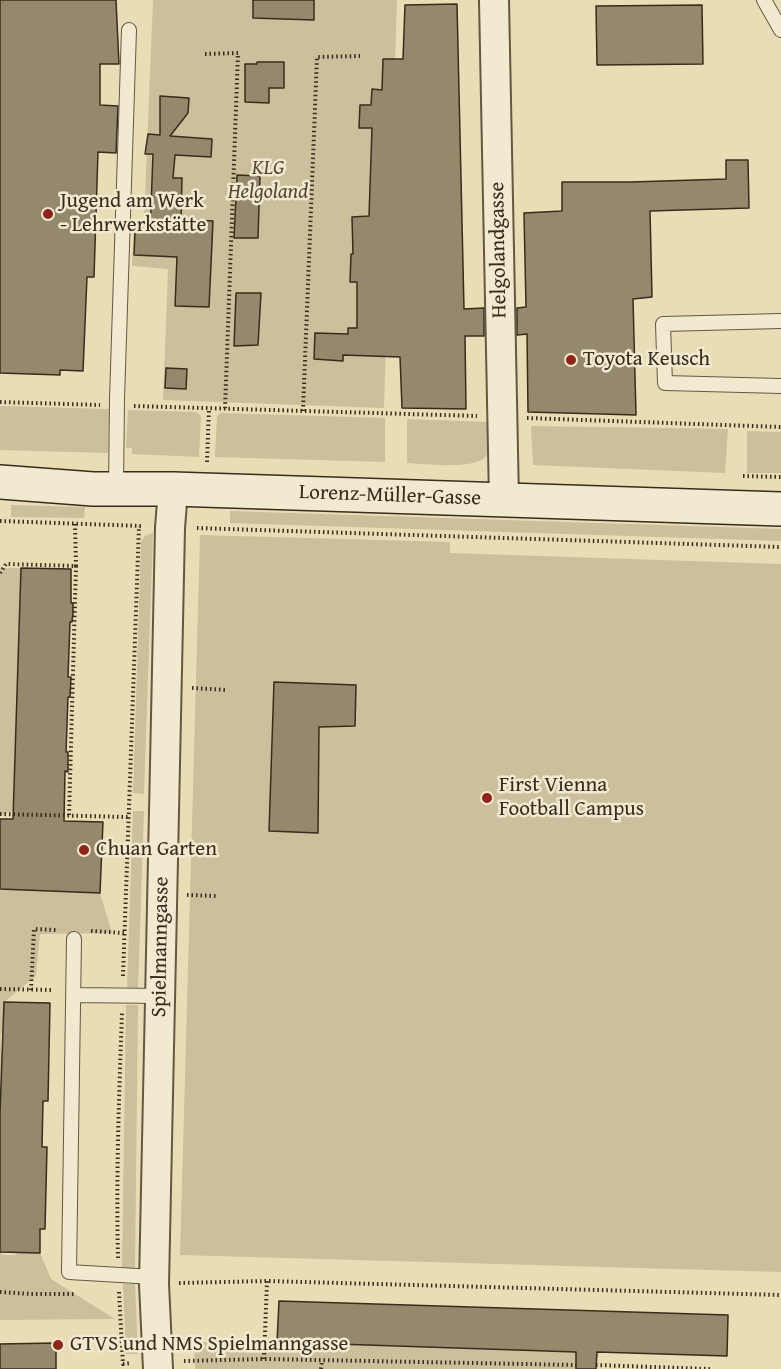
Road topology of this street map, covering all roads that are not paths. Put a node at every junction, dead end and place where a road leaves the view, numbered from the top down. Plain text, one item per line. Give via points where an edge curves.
1 (494, 0) edge
2 (764, 0) edge
3 (129, 30) dead end
4 (781, 30) edge
5 (781, 321) edge
6 (781, 386) edge
7 (0, 482) edge
8 (116, 489) junction
9 (173, 489) junction
10 (504, 500) junction
11 (781, 509) edge
12 (74, 939) dead end
13 (74, 993) junction
14 (160, 996) junction
15 (154, 1280) junction
16 (166, 1364) edge

1 - 10 street, Helgolandgasse
2 - 4 lane
3 - 8 lane
5 - 6 lane via 663,324 665,383
7 - 8 main road, Lorenz-Müller-Gasse
8 - 9 main road, Lorenz-Müller-Gasse
9 - 10 main road, Lorenz-Müller-Gasse
9 - 14 street, Spielmanngasse
10 - 11 main road, Lorenz-Müller-Gasse
12 - 13 lane
13 - 14 lane
13 - 15 lane via 69,1272
14 - 15 street, Spielmanngasse
15 - 16 street, Spielmanngasse

